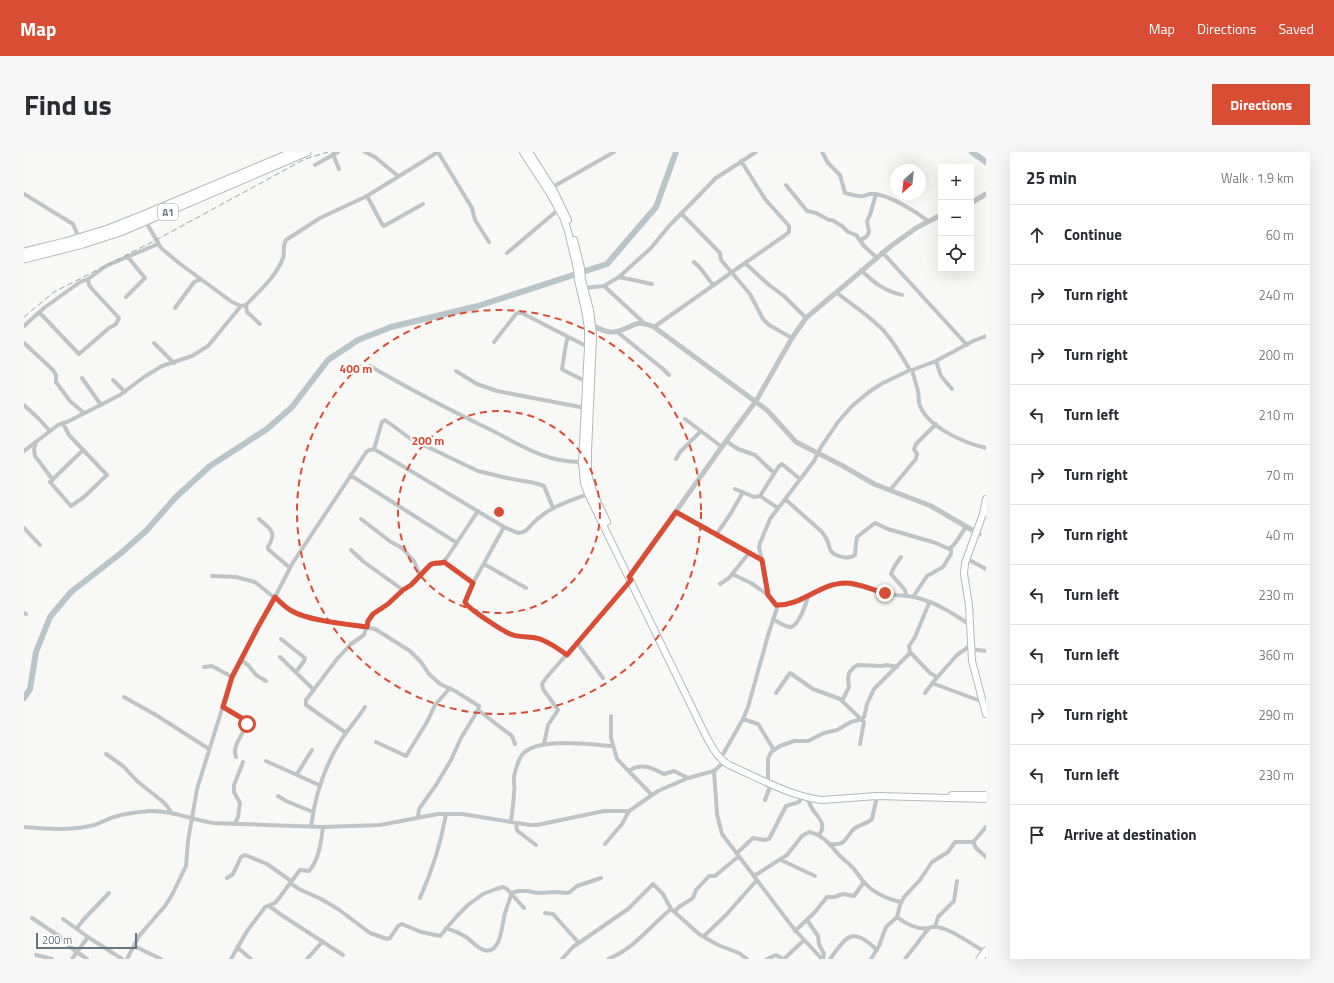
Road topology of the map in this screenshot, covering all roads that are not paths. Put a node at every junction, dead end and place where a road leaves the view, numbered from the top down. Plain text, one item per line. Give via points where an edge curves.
1 (307, 152) edge
2 (365, 152) edge
3 (438, 152) edge
4 (523, 152) edge
5 (529, 152) edge
6 (614, 152) edge
7 (756, 152) edge
8 (822, 152) edge
9 (288, 153) edge
10 (335, 153) edge
11 (741, 161) junction
12 (314, 165) dead end
13 (339, 169) dead end
14 (398, 176) junction
15 (786, 185) dead end
16 (551, 188) junction
17 (24, 194) edge
18 (876, 194) junction
19 (986, 194) edge
20 (367, 196) junction
21 (974, 201) edge
22 (422, 204) dead end
23 (559, 209) junction
24 (681, 213) junction
25 (938, 216) edge
26 (928, 221) junction
27 (146, 222) junction
28 (80, 238) junction
29 (861, 240) junction
30 (489, 242) dead end
31 (158, 244) junction
32 (24, 252) edge
33 (882, 252) junction
34 (507, 253) dead end
35 (127, 256) junction
36 (876, 258) junction
37 (24, 259) edge
38 (694, 262) dead end
39 (744, 263) junction
40 (579, 268) junction
41 (861, 270) junction
42 (732, 273) junction
43 (619, 277) junction
44 (88, 279) junction
45 (201, 279) junction
46 (580, 280) junction
47 (652, 284) dead end
48 (713, 285) junction
49 (604, 286) junction
50 (584, 288) junction
51 (836, 292) junction
52 (902, 295) dead end
53 (126, 297) dead end
54 (244, 306) junction
55 (175, 308) dead end
56 (39, 312) junction
57 (806, 318) junction
58 (642, 322) junction
59 (260, 324) dead end
60 (590, 324) junction
61 (24, 326) edge
62 (654, 327) junction
63 (616, 331) junction
64 (986, 336) edge
65 (568, 337) junction
66 (792, 338) junction
67 (494, 342) dead end
68 (24, 343) edge
69 (154, 343) dead end
70 (967, 344) junction
71 (588, 347) junction
72 (936, 361) junction
73 (174, 363) junction
74 (370, 366) dead end
75 (911, 370) junction
76 (456, 371) dead end
77 (669, 375) dead end
78 (82, 378) dead end
79 (113, 380) dead end
80 (587, 382) junction
81 (952, 389) dead end
82 (125, 392) junction
83 (756, 401) junction
84 (24, 405) edge
85 (101, 405) junction
86 (585, 408) junction
87 (84, 413) junction
88 (685, 419) dead end
89 (63, 423) junction
90 (936, 424) junction
91 (49, 430) junction
92 (701, 431) junction
93 (726, 441) junction
94 (36, 442) junction
95 (722, 447) junction
96 (986, 448) edge
97 (374, 449) junction
98 (83, 450) junction
99 (24, 451) edge
100 (818, 453) junction
101 (676, 459) dead end
102 (582, 462) junction
103 (774, 473) junction
104 (350, 476) junction
105 (800, 479) junction
106 (53, 480) junction
107 (735, 489) dead end
108 (890, 490) junction
109 (743, 492) junction
110 (588, 494) junction
111 (760, 496) junction
112 (785, 499) junction
113 (986, 500) edge
114 (553, 508) junction
115 (778, 508) junction
116 (478, 511) junction
117 (676, 512) junction
118 (986, 512) edge
119 (259, 519) dead end
120 (362, 519) dead end
121 (504, 527) junction
122 (966, 527) junction
123 (24, 528) edge
124 (716, 534) junction
125 (978, 534) junction
126 (457, 543) junction
127 (40, 546) dead end
128 (951, 548) junction
129 (351, 550) dead end
130 (748, 553) junction
131 (901, 557) dead end
132 (762, 560) junction
133 (969, 560) junction
134 (444, 562) junction
135 (484, 564) junction
136 (290, 568) junction
137 (986, 569) edge
138 (732, 574) junction
139 (212, 576) dead end
140 (420, 576) junction
141 (631, 577) junction
142 (473, 583) junction
143 (720, 584) dead end
144 (526, 588) dead end
145 (403, 590) junction
146 (768, 595) junction
147 (906, 596) junction
148 (275, 597) junction
149 (808, 597) junction
150 (913, 597) junction
151 (929, 602) junction
152 (776, 605) junction
153 (773, 619) junction
154 (970, 624) junction
155 (367, 627) junction
156 (281, 639) dead end
157 (577, 643) junction
158 (972, 648) junction
159 (986, 651) edge
160 (910, 652) junction
161 (567, 655) junction
162 (280, 657) dead end
163 (241, 660) junction
164 (204, 667) dead end
165 (898, 667) junction
166 (296, 672) junction
167 (232, 677) junction
168 (937, 677) junction
169 (603, 678) dead end
170 (266, 682) dead end
171 (932, 683) junction
172 (450, 688) junction
173 (314, 690) junction
174 (776, 693) dead end
175 (925, 693) dead end
176 (124, 697) dead end
177 (842, 701) junction
178 (984, 703) edge
179 (223, 707) junction
180 (365, 707) dead end
181 (478, 710) junction
182 (986, 714) edge
183 (611, 716) dead end
184 (743, 719) junction
185 (862, 719) junction
186 (346, 733) junction
187 (376, 742) dead end
188 (515, 744) dead end
189 (544, 744) junction
190 (860, 744) dead end
191 (613, 746) junction
192 (209, 749) junction
193 (312, 750) dead end
194 (774, 750) junction
195 (106, 754) dead end
196 (236, 757) dead end
197 (724, 759) junction
198 (266, 761) dead end
199 (243, 762) dead end
200 (629, 771) junction
201 (714, 771) junction
202 (297, 774) junction
203 (688, 778) junction
204 (769, 781) junction
205 (319, 785) junction
206 (651, 794) junction
207 (986, 794) edge
208 (278, 796) dead end
209 (877, 796) junction
210 (805, 797) junction
211 (986, 799) edge
212 (765, 800) dead end
213 (628, 811) junction
214 (171, 812) junction
215 (312, 812) junction
216 (446, 814) junction
217 (192, 818) junction
218 (418, 818) junction
219 (511, 822) junction
220 (516, 823) junction
221 (236, 824) junction
222 (24, 827) edge
223 (310, 827) junction
224 (323, 827) junction
225 (986, 827) edge
226 (819, 835) junction
227 (973, 842) junction
228 (536, 844) dead end
229 (605, 844) dead end
230 (830, 844) junction
231 (738, 855) junction
232 (986, 857) edge
233 (781, 860) junction
234 (815, 876) dead end
235 (228, 878) dead end
236 (601, 878) dead end
237 (756, 878) junction
238 (957, 881) dead end
239 (291, 882) junction
240 (864, 882) junction
241 (110, 893) dead end
242 (512, 893) junction
243 (420, 898) dead end
244 (901, 902) junction
245 (269, 906) junction
246 (524, 908) dead end
247 (673, 910) junction
248 (545, 913) dead end
249 (897, 917) junction
250 (32, 918) dead end
251 (63, 919) dead end
252 (807, 920) junction
253 (935, 927) junction
254 (77, 928) junction
255 (446, 928) junction
256 (929, 928) junction
257 (796, 931) junction
258 (704, 936) junction
259 (88, 938) junction
260 (804, 940) junction
261 (323, 941) junction
262 (579, 943) junction
263 (134, 946) junction
264 (237, 947) junction
265 (877, 950) junction
266 (986, 952) edge
267 (78, 953) junction
268 (36, 955) dead end
269 (343, 955) dead end
270 (52, 959) edge
271 (72, 959) edge
272 (87, 959) edge
273 (122, 959) edge
274 (127, 959) edge
275 (161, 959) edge
276 (231, 959) edge
277 (251, 959) edge
278 (307, 959) edge
279 (562, 959) edge
280 (608, 959) edge
281 (747, 959) edge
282 (767, 959) edge
283 (784, 959) edge
284 (822, 959) edge
285 (830, 959) edge
286 (871, 959) edge
287 (905, 959) edge
288 (980, 959) edge

1 - 27 highway, A1
2 - 14 street
3 - 14 street
3 - 30 street
4 - 23 main road
5 - 16 main road
6 - 16 street
7 - 11 street
8 - 18 street via 828,163 838,172 845,193 864,196 868,193
9 - 28 highway, A1 via 146,214
10 - 12 street
10 - 13 street
11 - 24 street via 716,178
11 - 39 street via 765,199 790,229 784,236
14 - 20 street
15 - 29 street via 807,211 832,220
16 - 40 main road via 568,220
17 - 28 street via 73,224
18 - 26 street via 913,210
18 - 29 street via 867,220 869,232
19 - 21 street
20 - 22 street via 384,226
20 - 54 street via 320,218 286,240 283,245 284,257 272,278
23 - 34 street
23 - 40 main road
24 - 42 street via 720,253 721,260
24 - 43 street via 652,248
25 - 26 street
26 - 33 street
27 - 31 street
27 - 37 highway, A1 via 83,244
28 - 32 highway, A1
29 - 36 street
31 - 35 street
31 - 45 street
33 - 36 street
33 - 70 street
35 - 44 street via 106,266
35 - 53 street via 145,278
36 - 41 street
38 - 48 street
39 - 42 street
39 - 57 street
40 - 46 main road
41 - 51 street
41 - 52 street via 883,289
42 - 48 street
42 - 66 street via 750,294 763,319
43 - 47 street
43 - 49 street
44 - 56 street
44 - 56 street via 92,289 119,318 116,324 79,354
45 - 54 street via 232,302
45 - 55 street via 194,282
46 - 50 main road
46 - 60 main road
48 - 62 street
49 - 50 street
49 - 58 street
50 - 60 main road
51 - 57 street
51 - 75 street via 884,332
54 - 59 street
54 - 73 street via 208,346
56 - 61 street
57 - 66 street
58 - 62 street
58 - 63 street
60 - 63 street via 607,331
60 - 71 main road
60 - 141 main road via 592,379 587,462 589,481
62 - 83 street
63 - 77 street
64 - 70 street
65 - 67 street via 520,312
65 - 71 street
65 - 80 street via 562,369
66 - 83 street
68 - 87 street via 53,370 56,382 70,401
69 - 73 street
70 - 72 street
71 - 80 main road
72 - 75 street
72 - 81 street via 943,378
73 - 82 street via 162,366
74 - 102 street via 413,391 536,453 555,460
75 - 90 street via 921,408
75 - 100 street via 881,384 852,406
76 - 86 street via 477,384 497,391
78 - 85 street
79 - 82 street
80 - 86 main road
82 - 85 street
83 - 93 street
83 - 100 street via 793,440
84 - 91 street
85 - 87 street
86 - 102 main road
87 - 89 street
88 - 92 street
89 - 91 street
89 - 98 street via 69,435
90 - 96 street via 958,438
90 - 108 street via 916,444 916,459
91 - 94 street
92 - 95 street
92 - 101 street
93 - 95 street
93 - 103 street via 755,455
94 - 99 street
94 - 106 street via 35,456
95 - 117 street
97 - 104 street via 367,452
97 - 114 street via 382,422 385,420 411,439 478,471 544,486
97 - 116 street
98 - 106 street
98 - 106 street via 107,475 71,506 50,482
100 - 105 street
100 - 108 street via 867,481
102 - 110 main road
103 - 105 street via 782,464
103 - 111 street
104 - 126 street
104 - 136 street
105 - 112 street
107 - 109 street
108 - 122 street via 931,506
109 - 111 street via 754,497
109 - 124 street
110 - 114 street
110 - 141 main road
111 - 115 street
112 - 115 street
112 - 128 street via 821,531 831,551 842,557 853,557 856,554 857,537 875,523
113 - 125 main road
114 - 121 street via 522,533 512,532
115 - 132 street via 770,519 760,543
116 - 121 street
116 - 126 street
117 - 124 street
117 - 141 street
118 - 125 main road
119 - 136 street via 272,533 273,539 268,549
120 - 140 street via 402,548 414,561
121 - 135 street
122 - 125 street
122 - 128 street
123 - 127 street
124 - 130 street
125 - 133 main road
125 - 154 main road via 964,569
126 - 134 street
128 - 150 street via 951,554 943,567 927,576
129 - 145 street
130 - 132 street
130 - 138 street
131 - 147 street via 891,574 905,590
132 - 146 street
133 - 137 street
133 - 158 main road via 967,574 972,605
134 - 140 street via 432,564
134 - 142 street
135 - 142 street
135 - 144 street
136 - 148 street
138 - 143 street
138 - 146 street
139 - 148 street via 246,579 255,582
140 - 145 street
141 - 157 street
141 - 197 main road via 693,704
142 - 161 street via 465,602 473,611 509,634 539,639
145 - 155 street via 373,614
146 - 152 street
147 - 149 street via 847,583 830,585
147 - 150 street
148 - 155 street via 291,611 301,615
148 - 163 street
149 - 152 street via 791,604
149 - 153 street via 801,617 794,626 788,627
150 - 151 street
151 - 154 street
151 - 160 street via 909,646
152 - 153 street
153 - 184 street
154 - 158 main road
155 - 172 street via 379,630 404,646 421,662 429,674 440,684
155 - 173 street via 364,635 337,659
156 - 166 street via 305,658
157 - 161 street
157 - 169 street
158 - 159 street
158 - 168 street via 957,655
158 - 178 main road via 973,667
160 - 165 street
160 - 168 street
161 - 189 street via 542,684 543,690 558,710 548,725
162 - 166 street
163 - 167 street
163 - 170 street
164 - 167 street via 212,666
165 - 177 street via 854,666 849,673 849,686
165 - 185 street via 874,689
166 - 173 street
167 - 179 street
168 - 171 street
171 - 175 street
171 - 178 street
172 - 181 street via 479,706
172 - 187 street via 435,705 406,756
173 - 186 street via 306,700 306,705
174 - 177 street via 790,673 824,694
176 - 192 street
177 - 185 street
178 - 182 main road
179 - 192 street
179 - 196 street via 246,721 244,732 234,749
180 - 186 street
181 - 188 street via 512,736
181 - 218 street via 451,760 419,809
183 - 191 street
184 - 194 street via 758,724
184 - 197 street
185 - 190 street via 864,725
185 - 194 street via 808,740 786,743
186 - 205 street
189 - 191 street
189 - 219 street via 531,747 520,757 514,775
191 - 200 street via 617,759
192 - 217 street via 197,789
193 - 202 street
194 - 204 street via 767,762
195 - 214 street via 123,766
197 - 201 street
197 - 204 main road
198 - 202 street
199 - 221 street via 234,785 234,792 240,803
200 - 203 street via 638,766 649,767 664,774 674,771
200 - 206 street
201 - 203 street
201 - 231 street via 719,826
202 - 205 street
203 - 206 street
204 - 207 main road via 797,791 819,795 884,792
204 - 210 main road
204 - 212 street
205 - 215 street
206 - 213 street
208 - 215 street
209 - 210 main road via 822,800
209 - 211 main road
209 - 230 street via 872,819 856,828 843,843
210 - 226 street via 822,821
210 - 231 street via 786,806 769,839 753,838
213 - 220 street via 604,811 537,825
213 - 229 street via 622,824
214 - 217 street
214 - 222 street via 131,813 79,828
215 - 223 street
216 - 218 street
216 - 219 street
216 - 243 street via 436,857
217 - 221 street via 213,823
217 - 263 street via 186,866 182,875 165,906
218 - 224 street via 380,824
219 - 220 street
220 - 228 street via 517,830
221 - 223 street
223 - 224 street
224 - 239 street via 312,868 309,871 300,870
225 - 227 street
226 - 230 street
226 - 233 street via 809,832 804,834
227 - 232 street
227 - 244 street via 955,842 948,852 932,862
230 - 240 street
231 - 237 street
231 - 247 street via 715,876 709,876 696,890 693,898
233 - 234 street
233 - 237 street
235 - 239 street via 233,874 241,857 245,855 267,864
236 - 242 street via 578,886 567,894 527,890
237 - 257 street
237 - 258 street via 726,915
238 - 253 street via 954,901 938,917
239 - 245 street via 275,903
239 - 255 street via 299,889 338,909 370,933 387,939 402,924 438,936
240 - 244 street via 882,896
240 - 252 street via 854,896 843,894 826,898
241 - 254 street
242 - 246 street
242 - 255 street via 503,887 483,894
242 - 255 street via 500,939 493,949 484,950 466,937
244 - 249 street
245 - 261 street
245 - 264 street via 263,910
247 - 258 street
247 - 262 street via 653,884 628,909
247 - 280 street via 628,948
248 - 262 street via 553,914
249 - 256 street via 906,924
249 - 265 street via 886,927
250 - 267 street via 59,936
251 - 254 street
252 - 257 street
252 - 284 street via 818,936 824,954
253 - 256 street
253 - 266 street via 964,938
254 - 259 street
256 - 287 street
257 - 260 street
258 - 281 street
259 - 267 street
259 - 273 street
260 - 283 street
260 - 284 street
261 - 269 street
261 - 278 street
262 - 279 street
263 - 274 street
263 - 275 street
264 - 276 street
264 - 277 street
265 - 285 street via 865,940 851,936
265 - 286 street
266 - 288 highway
267 - 271 street
267 - 272 street
268 - 270 street
282 - 283 street via 776,955

